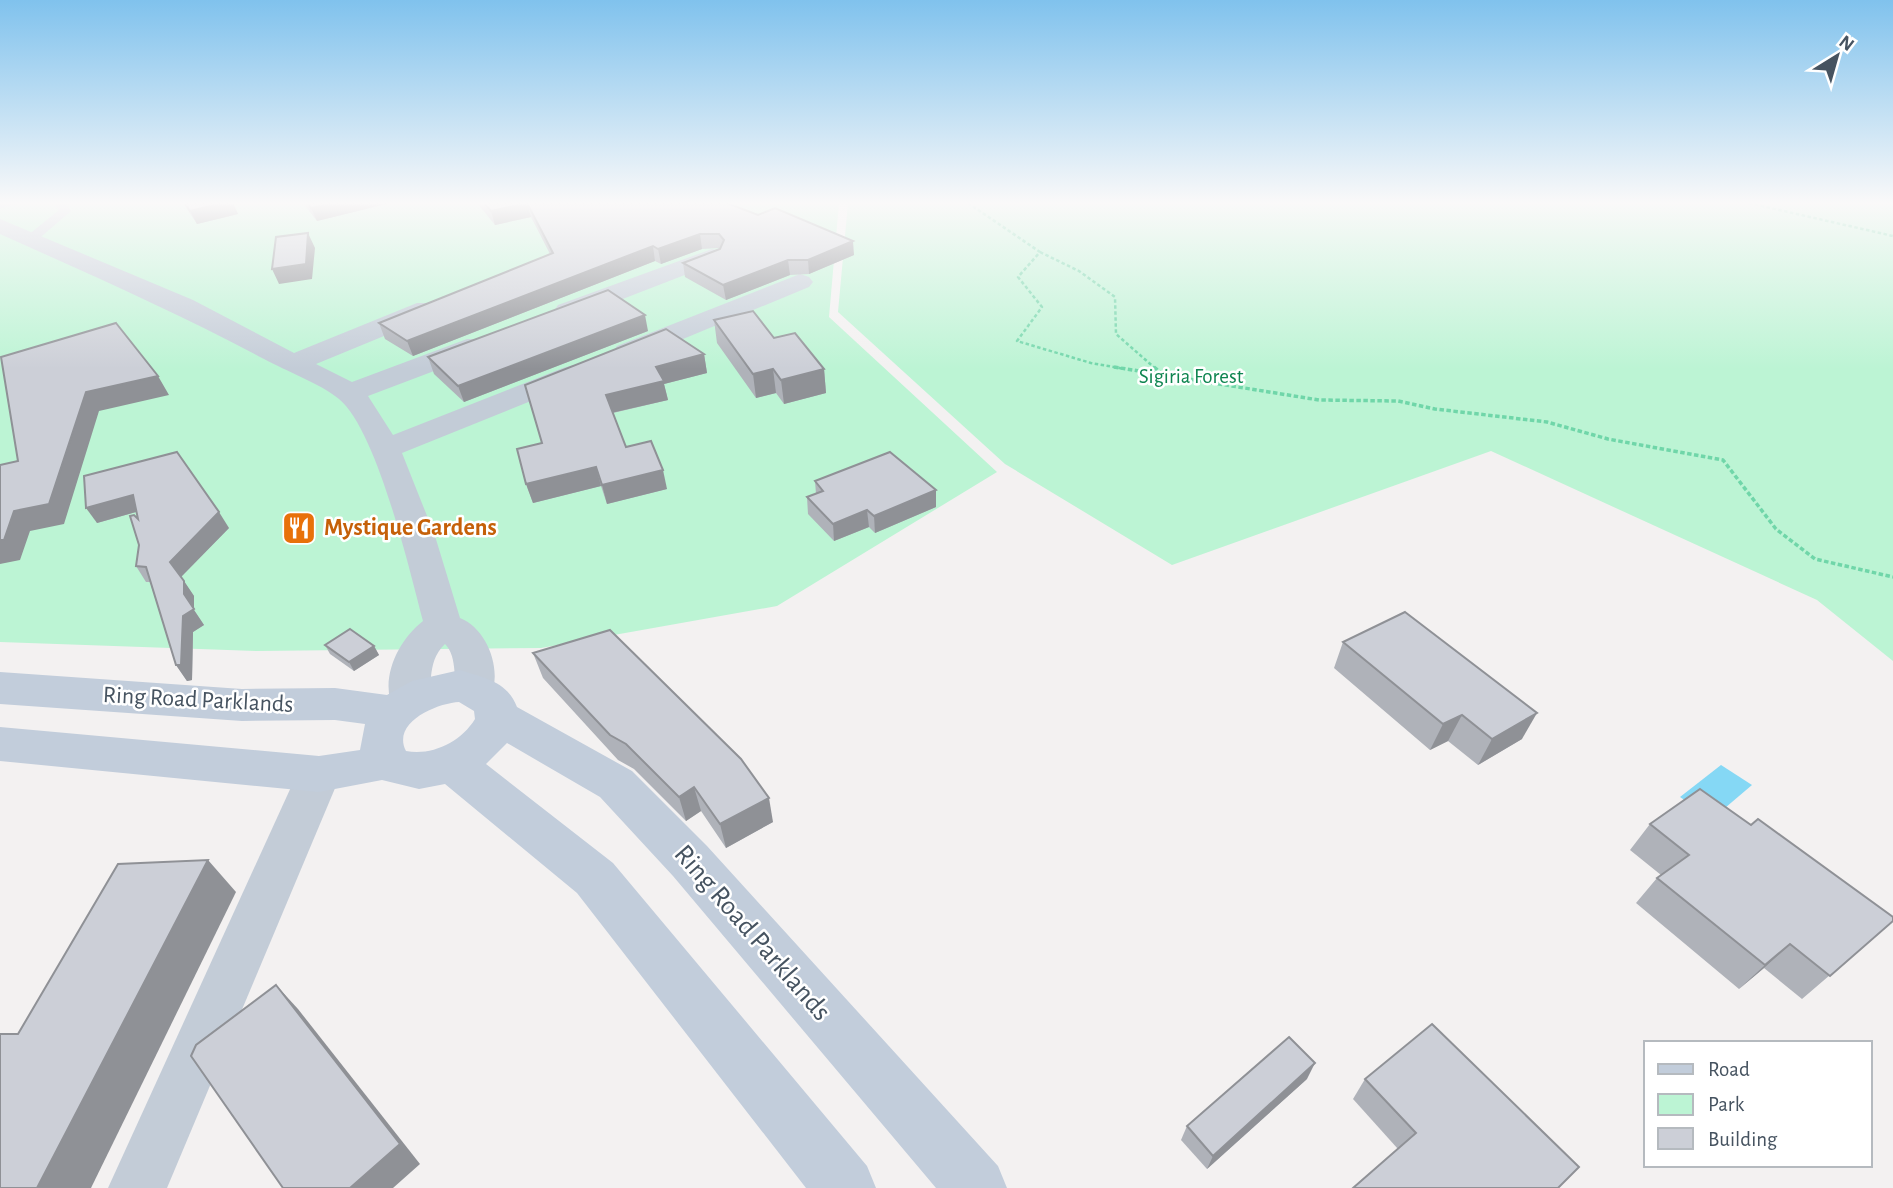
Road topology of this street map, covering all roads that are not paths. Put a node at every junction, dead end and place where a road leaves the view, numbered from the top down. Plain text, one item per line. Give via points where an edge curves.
1 (75, 258) edge
2 (706, 258) edge
3 (800, 282) dead end
4 (454, 298) edge
5 (544, 320) edge
6 (505, 334) edge
7 (293, 362) junction
8 (350, 393) junction
9 (385, 449) junction
10 (443, 626) junction
11 (0, 688) edge
12 (486, 703) junction
13 (402, 706) junction
14 (0, 744) edge
15 (388, 761) junction
16 (453, 764) junction
17 (319, 774) junction
18 (137, 1188) edge
19 (845, 1188) edge
20 (976, 1188) edge

1 - 7 street via 184,306
2 - 5 street
3 - 9 street
4 - 7 street
6 - 8 street
7 - 8 street
8 - 9 street via 366,411
9 - 10 street
10 - 12 street via 456,630 470,644
10 - 13 street via 426,638 412,657
11 - 13 street, Ring Road Parklands via 242,705
12 - 13 street via 443,687
12 - 16 street via 493,730 484,743
12 - 20 street, Ring Road Parklands via 616,784 690,861
13 - 15 street via 380,738
14 - 17 street
15 - 16 street via 416,771
15 - 17 street
16 - 19 street via 595,878
17 - 18 street

